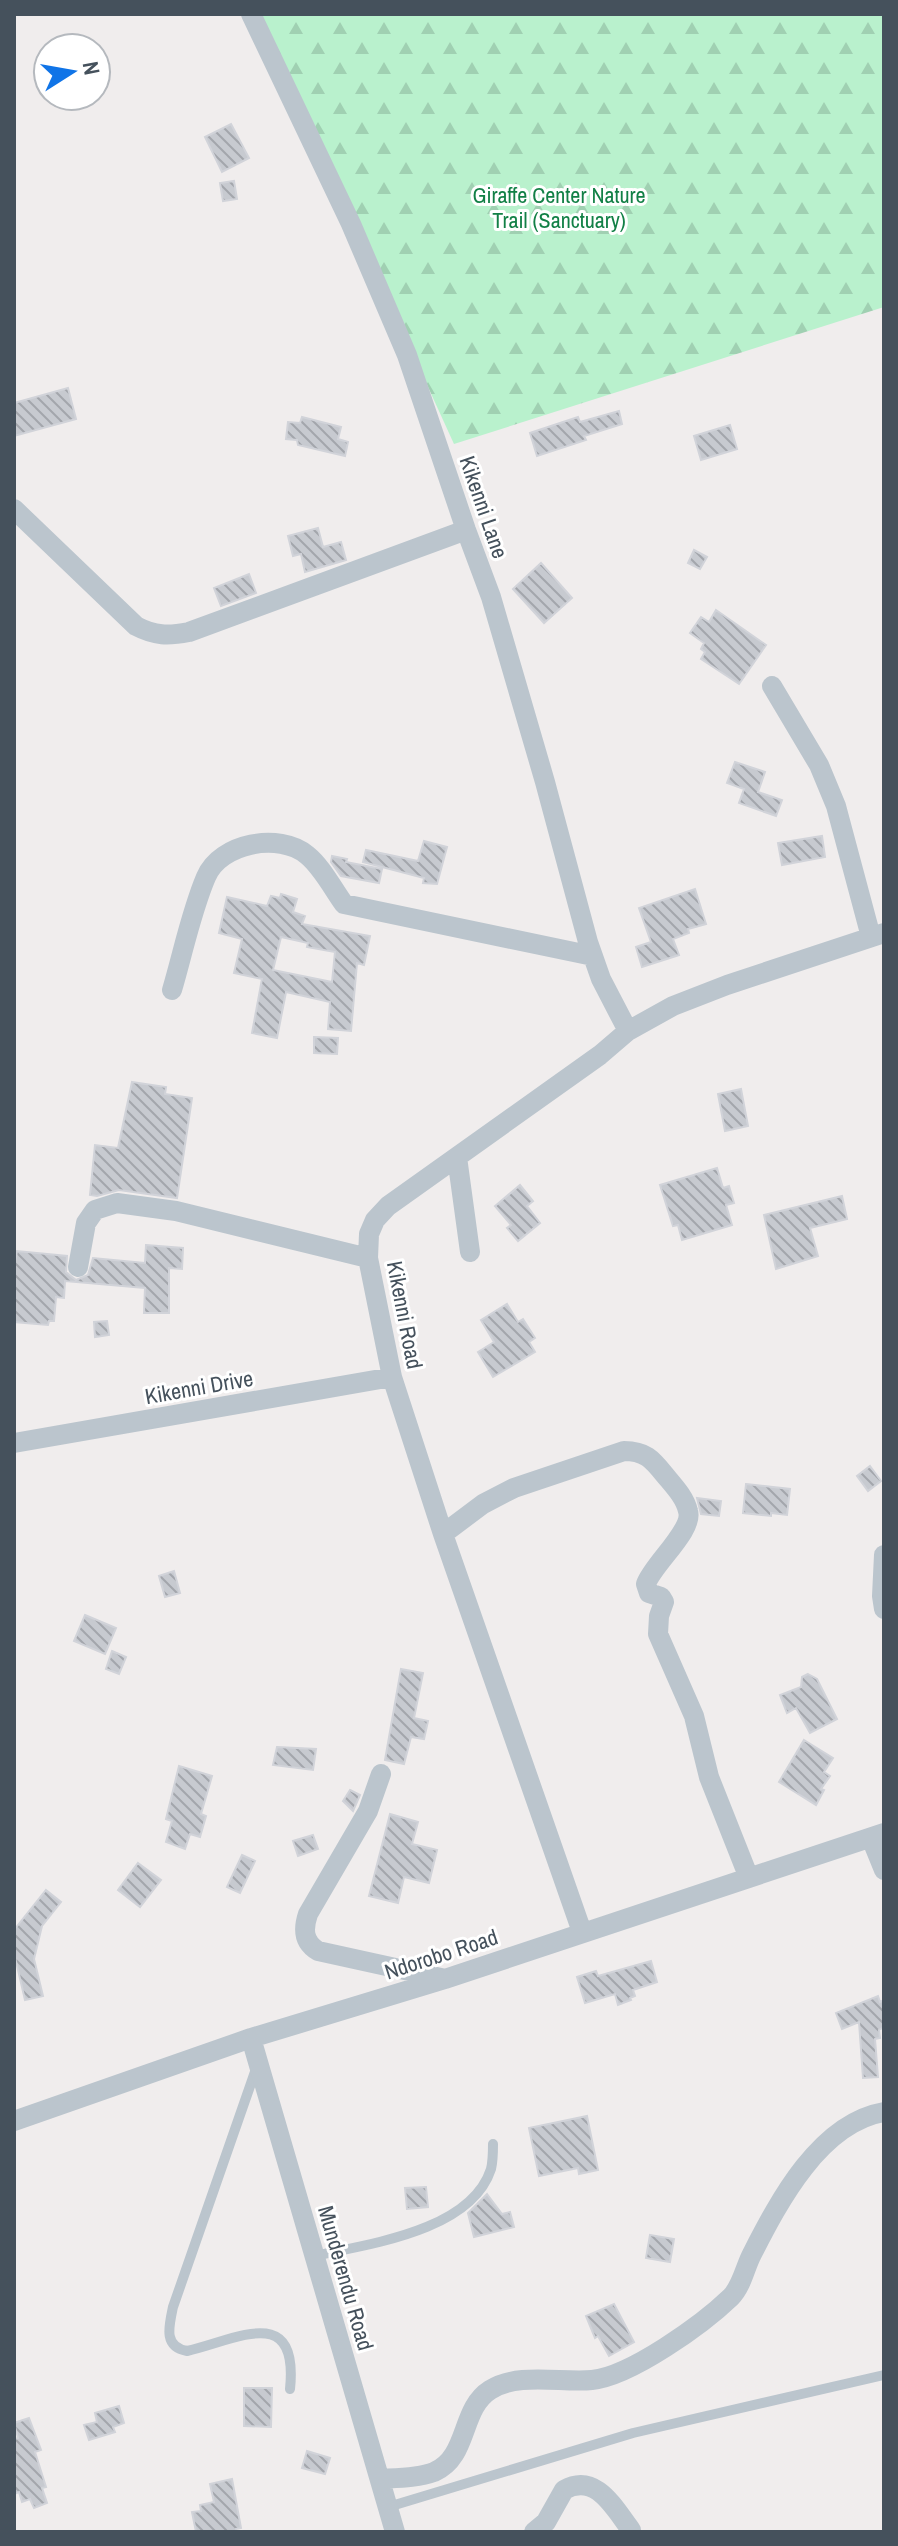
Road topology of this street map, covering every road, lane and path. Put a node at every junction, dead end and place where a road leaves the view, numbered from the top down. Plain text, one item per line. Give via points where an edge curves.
1 (251, 14) edge
2 (14, 509) edge
3 (466, 530) junction
4 (772, 686) dead end
5 (878, 935) edge
6 (593, 956) junction
7 (172, 990) dead end
8 (628, 1031) junction
9 (457, 1157) junction
10 (470, 1252) dead end
11 (368, 1258) junction
12 (78, 1267) dead end
13 (392, 1377) junction
14 (14, 1443) edge
15 (443, 1534) junction
16 (884, 1555) edge
17 (884, 1609) edge
18 (381, 1774) dead end
19 (877, 1836) edge
20 (884, 1870) edge
21 (749, 1878) junction
22 (582, 1932) junction
23 (445, 1979) junction
24 (251, 2038) junction
25 (258, 2063) junction
26 (884, 2112) edge
27 (14, 2121) edge
28 (493, 2144) dead end
29 (314, 2256) junction
30 (884, 2375) edge
31 (290, 2389) dead end
32 (380, 2479) junction
33 (388, 2507) junction
34 (631, 2530) dead end
35 (395, 2532) edge
36 (534, 2532) edge

1 - 3 street, Kikenni Lane via 407,355
2 - 3 street via 136,626 171,636
3 - 6 street, Kikenni Lane via 491,597
4 - 5 street via 819,765
5 - 8 street, Kikenni Road via 727,985
6 - 7 street via 344,904 307,855 285,843 268,843 217,859 206,876
6 - 8 street, Kikenni Lane
8 - 9 street, Kikenni Road
9 - 10 street
9 - 11 street, Kikenni Road via 375,1220
11 - 12 street via 176,1211 117,1203 95,1210 86,1223
11 - 13 street, Kikenni Road
13 - 14 street, Kikenni Drive
13 - 15 street, Kikenni Road
15 - 21 street via 514,1488 624,1451 652,1458 676,1488 689,1520 646,1584 649,1593 664,1602 658,1634 694,1716 709,1777
15 - 22 street, Kikenni Road
16 - 17 street
18 - 23 street via 368,1811 308,1914 306,1939 318,1951
19 - 20 street
19 - 21 street, Ndorobo Road
21 - 22 street, Ndorobo Road
22 - 23 street, Ndorobo Road
23 - 24 street, Ndorobo Road
24 - 25 street, Munderendu Road
24 - 27 street, Ndorobo Road
25 - 29 street, Munderendu Road
25 - 31 lane via 169,2328 171,2344 187,2351 248,2333 269,2334 289,2351
26 - 32 street via 855,2122 820,2148 772,2216 735,2293 693,2330 607,2377 494,2387 473,2410 462,2443 447,2464 431,2473
28 - 29 lane via 492,2167 482,2187 453,2213 424,2229
29 - 32 street, Munderendu Road
30 - 33 lane via 633,2433
32 - 33 street, Munderendu Road
33 - 35 street, Munderendu Road
34 - 36 street via 601,2493 581,2485 564,2490

